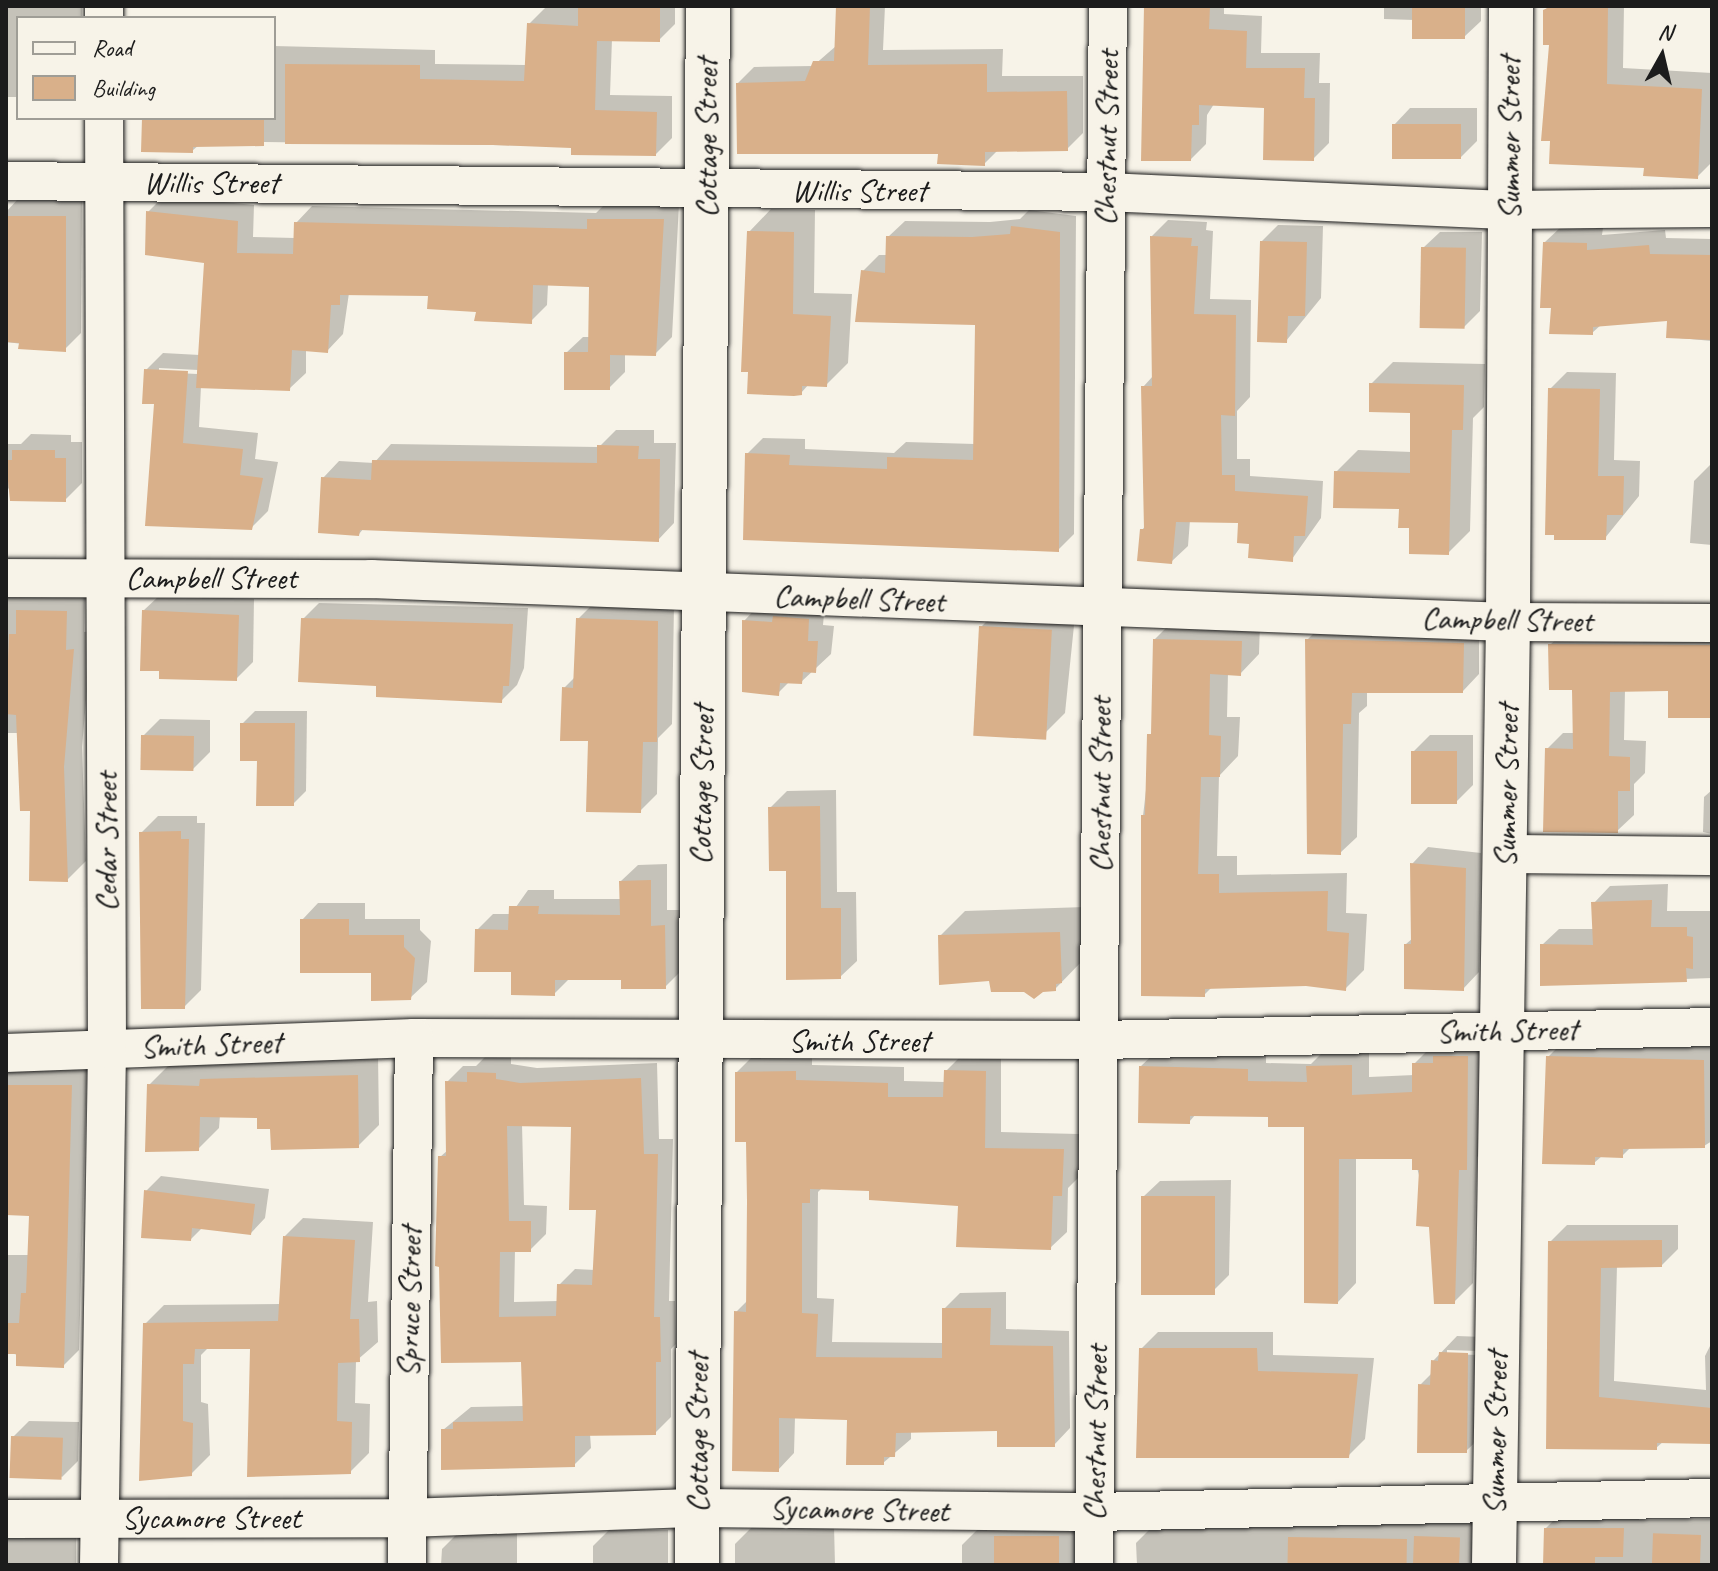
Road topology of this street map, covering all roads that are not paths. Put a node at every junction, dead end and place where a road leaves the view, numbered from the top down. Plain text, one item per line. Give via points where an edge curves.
1 (708, 6) edge
2 (1108, 6) edge
3 (1511, 6) edge
4 (104, 120) edge
5 (6, 181) edge
6 (104, 183) junction
7 (706, 190) junction
8 (1106, 192) junction
9 (1712, 208) edge
10 (1510, 210) junction
11 (108, 577) junction
12 (6, 578) edge
13 (704, 593) junction
14 (1101, 607) junction
15 (1508, 622) junction
16 (1712, 623) edge
17 (1506, 854) junction
18 (1712, 856) edge
19 (1712, 1027) edge
20 (1503, 1031) junction
21 (414, 1038) junction
22 (1099, 1040) junction
23 (700, 1041) junction
24 (107, 1049) junction
25 (6, 1053) edge
26 (1712, 1498) edge
27 (1495, 1500) junction
28 (698, 1508) junction
29 (1095, 1512) junction
30 (99, 1517) junction
31 (407, 1518) junction
32 (6, 1519) edge
33 (99, 1565) edge
34 (407, 1565) edge
35 (697, 1565) edge
36 (1094, 1565) edge
37 (1494, 1565) edge

1 - 7 main road, Cottage Street
2 - 8 street, Chestnut Street
3 - 10 main road, Summer Street
4 - 6 street, Cedar Street
5 - 6 street, Willis Street
6 - 7 street, Willis Street
6 - 11 street, Cedar Street
7 - 8 street, Willis Street
7 - 13 main road, Cottage Street
8 - 10 street, Willis Street
8 - 14 street, Chestnut Street
9 - 10 street, Willis Street
10 - 15 main road, Summer Street
11 - 12 street, Campbell Street
11 - 13 street, Campbell Street via 371,579
11 - 24 street, Cedar Street
13 - 14 street, Campbell Street
13 - 23 main road, Cottage Street
14 - 15 street, Campbell Street
14 - 22 street, Chestnut Street
15 - 16 street, Campbell Street
15 - 17 main road, Summer Street
17 - 18 street
17 - 20 main road, Summer Street
19 - 20 street, Smith Street
20 - 22 street, Smith Street
20 - 27 main road, Summer Street
21 - 23 street, Smith Street
21 - 24 street, Smith Street
21 - 31 street, Spruce Street
22 - 23 street, Smith Street
22 - 29 street, Chestnut Street
23 - 28 main road, Cottage Street
24 - 25 street, Smith Street
24 - 30 street, Cedar Street
26 - 27 street, Sycamore Street
27 - 29 street, Sycamore Street
27 - 37 main road, Summer Street
28 - 29 street, Sycamore Street
28 - 31 street, Sycamore Street
28 - 35 main road, Cottage Street
29 - 36 street, Chestnut Street
30 - 31 street, Sycamore Street
30 - 32 street, Sycamore Street
30 - 33 street, Cedar Street
31 - 34 street, Spruce Street

